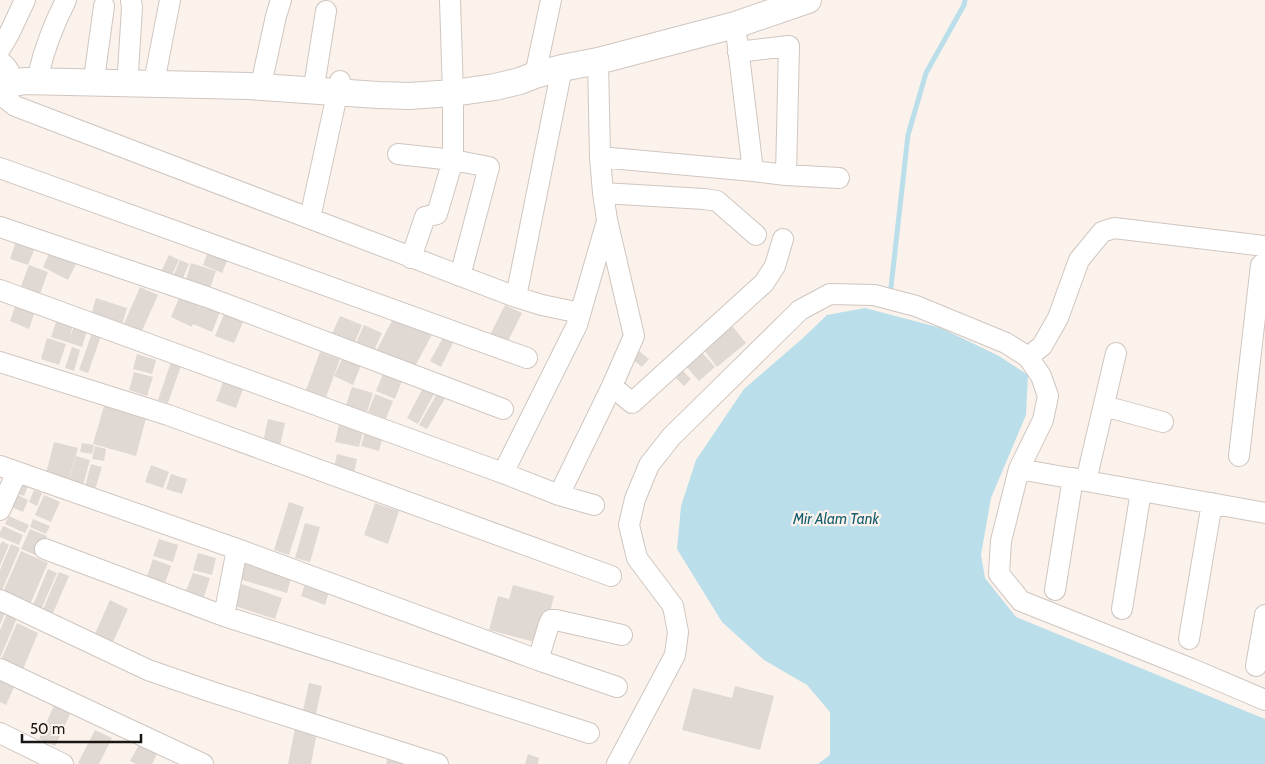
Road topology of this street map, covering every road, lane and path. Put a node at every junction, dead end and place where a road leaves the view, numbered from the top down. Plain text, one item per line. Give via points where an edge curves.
1 (25, 0) edge
2 (66, 0) edge
3 (131, 0) edge
4 (170, 0) edge
5 (281, 0) edge
6 (450, 0) edge
7 (551, 0) edge
8 (808, 0) edge
9 (104, 6) dead end
10 (326, 11) dead end
11 (735, 25) junction
12 (738, 52) junction
13 (598, 61) junction
14 (562, 68) junction
15 (40, 72) junction
16 (95, 72) junction
17 (128, 72) junction
18 (535, 75) junction
19 (2, 76) edge
20 (263, 76) junction
21 (156, 78) junction
22 (331, 85) junction
23 (453, 88) junction
24 (398, 154) dead end
25 (600, 157) junction
26 (453, 160) junction
27 (0, 168) edge
28 (753, 170) junction
29 (786, 175) junction
30 (839, 178) dead end
31 (602, 192) junction
32 (310, 218) junction
33 (607, 220) junction
34 (0, 227) edge
35 (756, 235) dead end
36 (783, 239) dead end
37 (1263, 256) edge
38 (411, 258) junction
39 (460, 276) junction
40 (0, 290) edge
41 (516, 297) junction
42 (580, 313) junction
43 (1259, 340) edge
44 (1116, 353) dead end
45 (1028, 357) junction
46 (528, 358) dead end
47 (0, 362) edge
48 (612, 386) junction
49 (1104, 406) junction
50 (503, 409) dead end
51 (1163, 422) dead end
52 (1239, 456) dead end
53 (1019, 468) junction
54 (9, 469) edge
55 (503, 473) junction
56 (1079, 479) junction
57 (1141, 491) junction
58 (560, 495) junction
59 (1212, 503) junction
60 (594, 505) dead end
61 (0, 510) edge
62 (1265, 513) edge
63 (45, 549) dead end
64 (238, 549) junction
65 (611, 576) dead end
66 (1054, 590) dead end
67 (0, 600) edge
68 (1122, 609) dead end
69 (1265, 615) edge
70 (224, 616) junction
71 (622, 635) dead end
72 (1188, 639) dead end
73 (538, 660) junction
74 (1256, 666) dead end
75 (0, 669) edge
76 (617, 687) dead end
77 (1265, 700) edge
78 (0, 733) edge
79 (589, 733) dead end
80 (63, 764) edge
81 (202, 764) edge
82 (438, 764) edge
83 (617, 764) edge

1 - 19 street via 9,34
2 - 15 street via 54,24
3 - 17 street
4 - 21 street
5 - 20 street
6 - 23 street
7 - 18 street
8 - 11 main road
9 - 16 street
10 - 22 street
11 - 12 street
11 - 13 main road
12 - 28 street
12 - 29 street via 789,46
13 - 14 main road
13 - 25 street
14 - 18 main road
14 - 41 street
15 - 16 main road
15 - 19 main road
16 - 17 main road
17 - 21 main road
18 - 23 main road via 495,87
19 - 21 main road via 14,83
19 - 32 street via 15,106
20 - 21 main road
20 - 22 main road
21 - 22 main road via 248,86
22 - 23 main road
22 - 32 street
23 - 26 street
24 - 26 street
25 - 28 street
25 - 31 street
26 - 38 street via 437,214 426,217
26 - 39 street via 489,167
27 - 46 street
28 - 29 street
29 - 30 street
31 - 33 street
31 - 35 street via 717,201
32 - 38 street
33 - 42 street
33 - 48 street via 634,336
34 - 50 street via 206,297
36 - 48 street via 775,266 764,283 632,403
37 - 43 street
37 - 45 street via 1114,228 1102,232 1079,260 1058,318 1042,346
38 - 39 street
39 - 41 street
40 - 55 street
41 - 42 street
42 - 55 street
43 - 52 street
44 - 49 street
45 - 53 street via 1041,376 1048,396 1043,420
45 - 83 street via 1006,343 916,306 874,295 830,294 800,310 671,436 650,465 635,499 628,526 637,558 674,606 678,632 675,654
47 - 65 street via 168,415
48 - 58 street
49 - 51 street
49 - 56 street
53 - 56 street
53 - 77 street via 1001,541 999,574 1020,601
54 - 61 street
54 - 64 street
55 - 58 street
56 - 57 street
56 - 66 street
57 - 59 street
57 - 68 street
58 - 60 street
59 - 62 street
59 - 72 street
63 - 70 street
64 - 70 street
64 - 73 street
67 - 82 street via 148,670
69 - 74 street
70 - 79 street
71 - 73 street via 552,620
73 - 76 street
75 - 81 street
78 - 80 street

